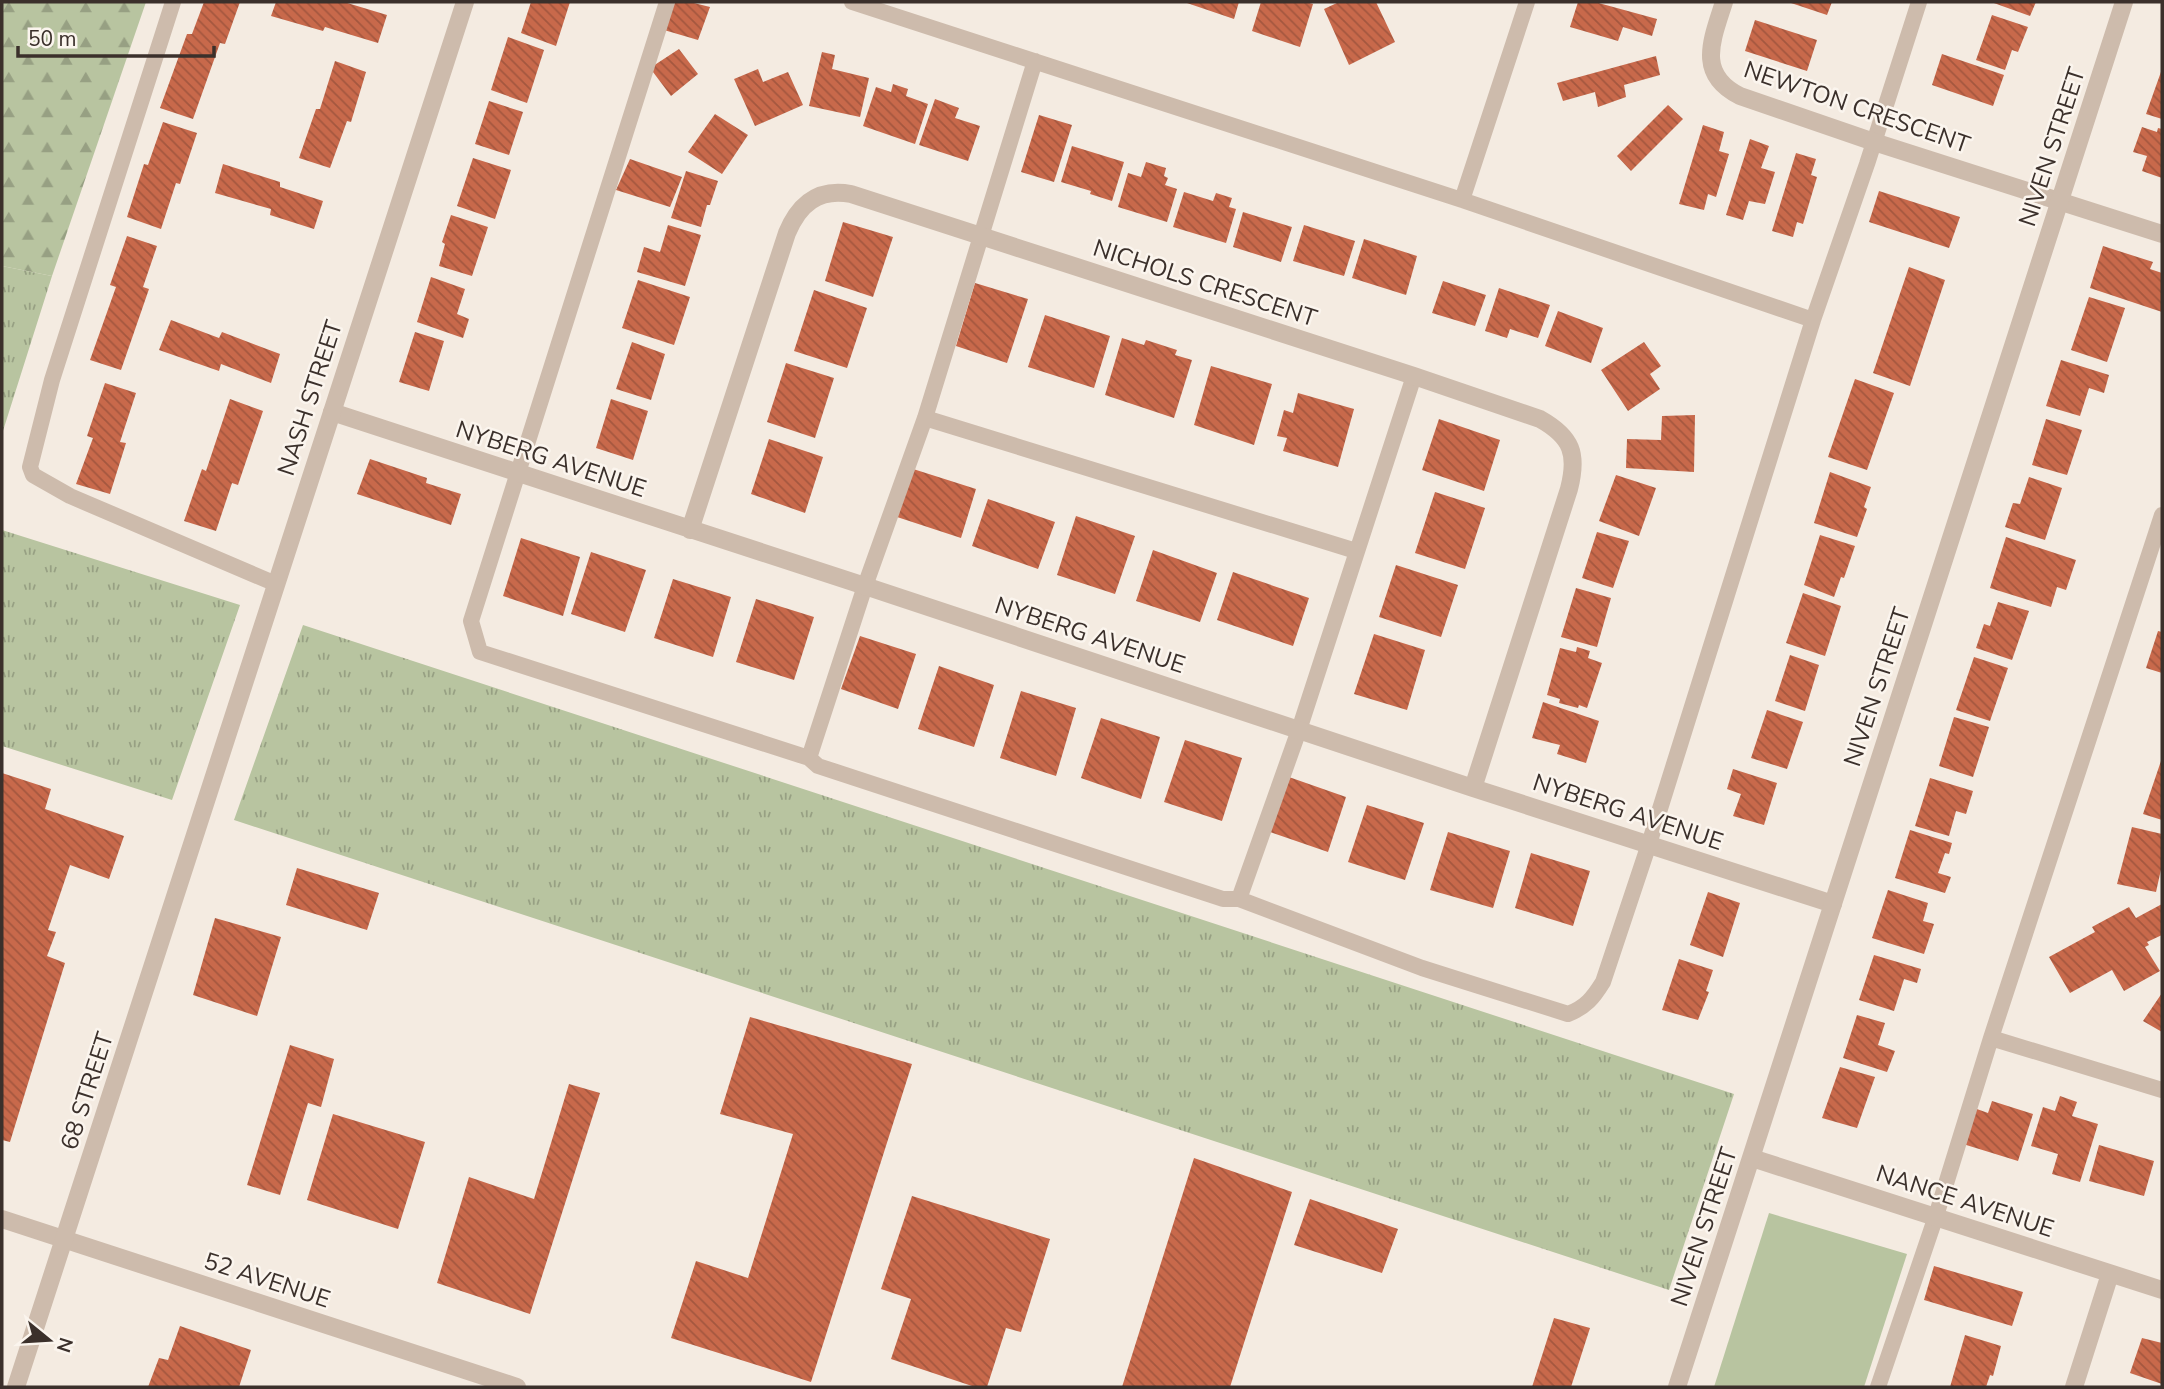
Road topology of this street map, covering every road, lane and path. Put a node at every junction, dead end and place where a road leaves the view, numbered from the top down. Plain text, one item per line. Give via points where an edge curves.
1 (173, 2) edge
2 (466, 2) edge
3 (667, 2) edge
4 (852, 2) edge
5 (1527, 2) edge
6 (1724, 2) edge
7 (1919, 2) edge
8 (2124, 2) edge
9 (1035, 61) junction
10 (1874, 142) junction
11 (1462, 200) junction
12 (2060, 201) junction
13 (2162, 234) edge
14 (982, 236) junction
15 (1813, 320) junction
16 (1413, 376) junction
17 (332, 412) junction
18 (925, 418) junction
19 (517, 474) junction
20 (2162, 515) edge
21 (690, 530) junction
22 (1356, 551) junction
23 (276, 584) junction
24 (864, 586) junction
25 (1299, 730) junction
26 (809, 758) junction
27 (1473, 788) junction
28 (204, 810) joint
29 (1649, 844) junction
30 (1239, 900) junction
31 (1833, 904) junction
32 (1991, 1038) junction
33 (2162, 1090) edge
34 (1752, 1158) junction
35 (1936, 1216) junction
36 (2, 1219) edge
37 (64, 1239) junction
38 (2110, 1274) junction
39 (2162, 1290) edge
40 (16, 1387) edge
41 (517, 1387) edge
42 (1677, 1387) edge
43 (1878, 1387) edge
44 (2074, 1387) edge

1 - 23 lane via 52,380 30,467 33,475 70,496
2 - 17 street, NASH STREET
3 - 19 lane
4 - 9 lane
5 - 11 lane
6 - 10 street, NEWTON CRESCENT via 1710,56 1712,70 1727,90
7 - 10 lane
8 - 12 street, NIVEN STREET
9 - 11 lane
9 - 14 lane
10 - 12 street, NEWTON CRESCENT
10 - 15 lane
11 - 15 lane
12 - 13 street, NEWTON CRESCENT
12 - 31 street, NIVEN STREET
14 - 16 street, NICHOLS CRESCENT
14 - 18 lane
14 - 21 street, NICHOLS CRESCENT via 840,192 812,198 800,209 787,233
15 - 29 lane
16 - 22 lane
16 - 27 street, NICHOLS CRESCENT via 1540,419 1563,435 1573,457 1569,489
17 - 19 street, NYBERG AVENUE
17 - 23 street, NASH STREET
18 - 22 lane
18 - 24 lane
19 - 21 street, NYBERG AVENUE
19 - 26 lane via 471,621 480,652
20 - 32 lane
21 - 24 street, NYBERG AVENUE
22 - 25 lane
23 - 28 street, NASH STREET
24 - 25 street, NYBERG AVENUE
24 - 26 lane
25 - 27 street, NYBERG AVENUE
25 - 30 lane
26 - 30 lane via 818,766 1223,899
27 - 29 street, NYBERG AVENUE
28 - 37 street, 68 STREET
29 - 30 lane via 1603,982 1583,1008 1568,1014 1422,968
29 - 31 street, NYBERG AVENUE
31 - 34 street, NIVEN STREET
32 - 33 lane
32 - 35 lane
34 - 35 street, NANCE AVENUE
34 - 42 street, NIVEN STREET
35 - 38 street, NANCE AVENUE
35 - 43 lane
36 - 37 street, 52 AVENUE
37 - 40 street, 68 STREET
37 - 41 street, 52 AVENUE
38 - 39 street, NANCE AVENUE
38 - 44 street

